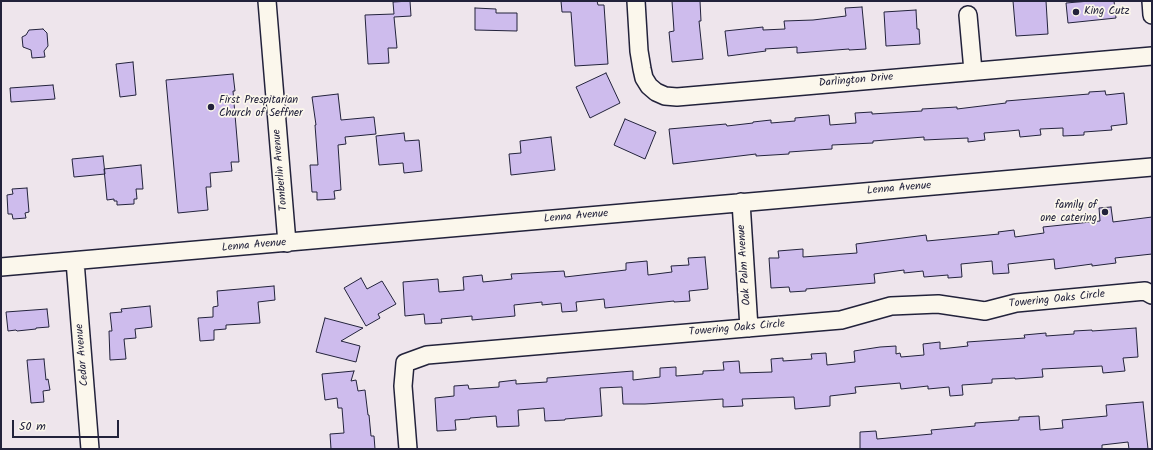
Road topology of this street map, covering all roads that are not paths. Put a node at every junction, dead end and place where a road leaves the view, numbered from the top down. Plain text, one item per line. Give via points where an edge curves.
1 (267, 1) edge
2 (636, 1) edge
3 (1151, 1) edge
4 (968, 15) dead end
5 (1152, 16) edge
6 (1152, 56) edge
7 (973, 71) junction
8 (1152, 168) edge
9 (741, 202) junction
10 (287, 243) junction
11 (75, 261) junction
12 (1, 267) edge
13 (1152, 295) edge
14 (749, 328) junction
15 (90, 449) edge
16 (408, 449) edge

1 - 10 street, Tomberlin Avenue
2 - 7 street, Darlington Drive via 639,51 644,78 656,92 665,96
3 - 5 street
4 - 7 street
6 - 7 street, Darlington Drive
8 - 9 street, Lenna Avenue
9 - 10 street, Lenna Avenue
9 - 14 street, Oak Palm Avenue
10 - 11 street, Lenna Avenue
11 - 12 street, Lenna Avenue
11 - 15 street, Cedar Avenue
13 - 14 street, Towering Oaks Circle via 1145,291 1016,303 985,311 938,304 891,306 841,320
14 - 16 street, Towering Oaks Circle via 427,355 405,363 403,386

